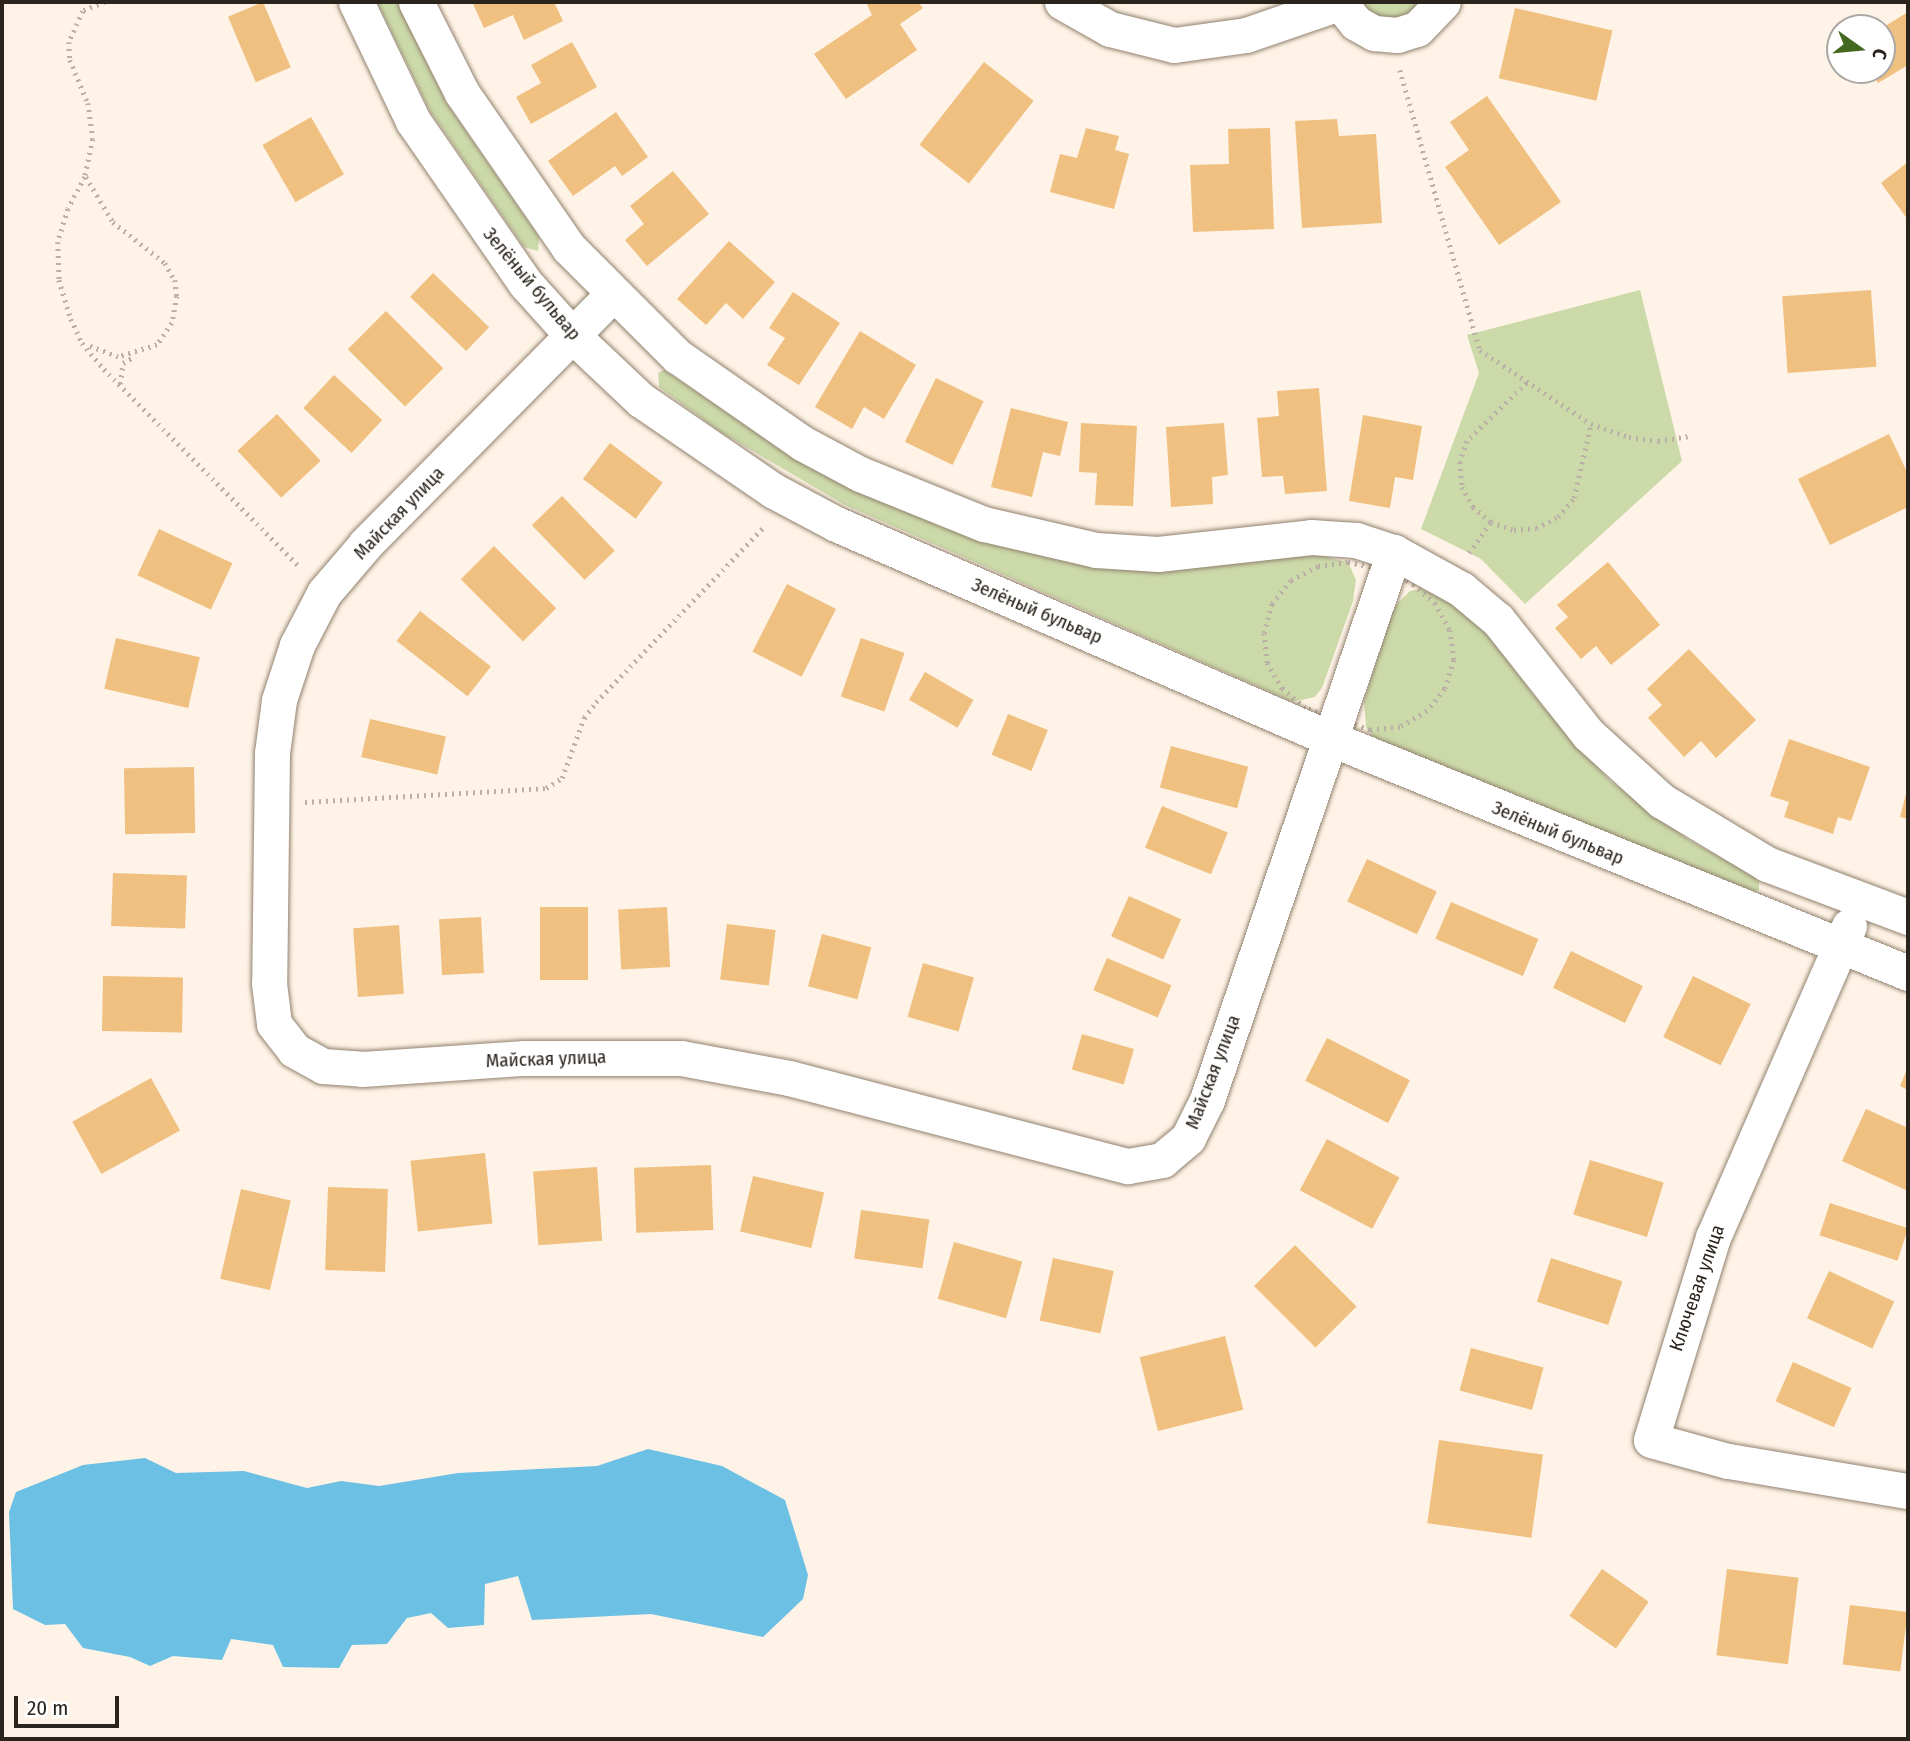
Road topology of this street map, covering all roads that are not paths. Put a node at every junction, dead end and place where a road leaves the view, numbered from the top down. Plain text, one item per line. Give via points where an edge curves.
1 (356, 2) edge
2 (416, 2) edge
3 (1062, 2) edge
4 (1339, 2) edge
5 (1443, 2) edge
6 (612, 296) junction
7 (572, 335) junction
8 (1394, 552) junction
9 (1329, 738) junction
10 (1860, 901) junction
11 (1908, 917) edge
12 (1839, 948) junction
13 (1908, 973) edge
14 (1908, 1491) edge

1 - 7 street, Зелёный бульвар via 413,121 526,284
2 - 6 street via 461,93 513,173
3 - 4 street via 1110,29 1174,45 1246,35
4 - 5 street via 1356,23 1374,33 1397,35 1417,29
6 - 7 street, Майская улица
6 - 8 street via 677,356 802,443 860,474 984,524 1121,552 1158,554 1311,537 1356,540
7 - 9 street, Зелёный бульвар via 641,400 790,500
7 - 9 street, Майская улица via 365,545 324,593 297,645 279,700 272,753 269,983 274,1024 294,1050 323,1066 362,1069 538,1058 681,1058 789,1078 1128,1166 1162,1160 1188,1138 1207,1100
8 - 9 street, Майская улица
8 - 10 street via 1461,589 1498,620 1588,734 1662,801 1740,851
9 - 12 street, Зелёный бульвар
10 - 11 street
10 - 12 street, Ключевая улица
12 - 13 street, Зелёный бульвар
12 - 14 street, Ключевая улица via 1713,1237 1651,1440 1728,1461

